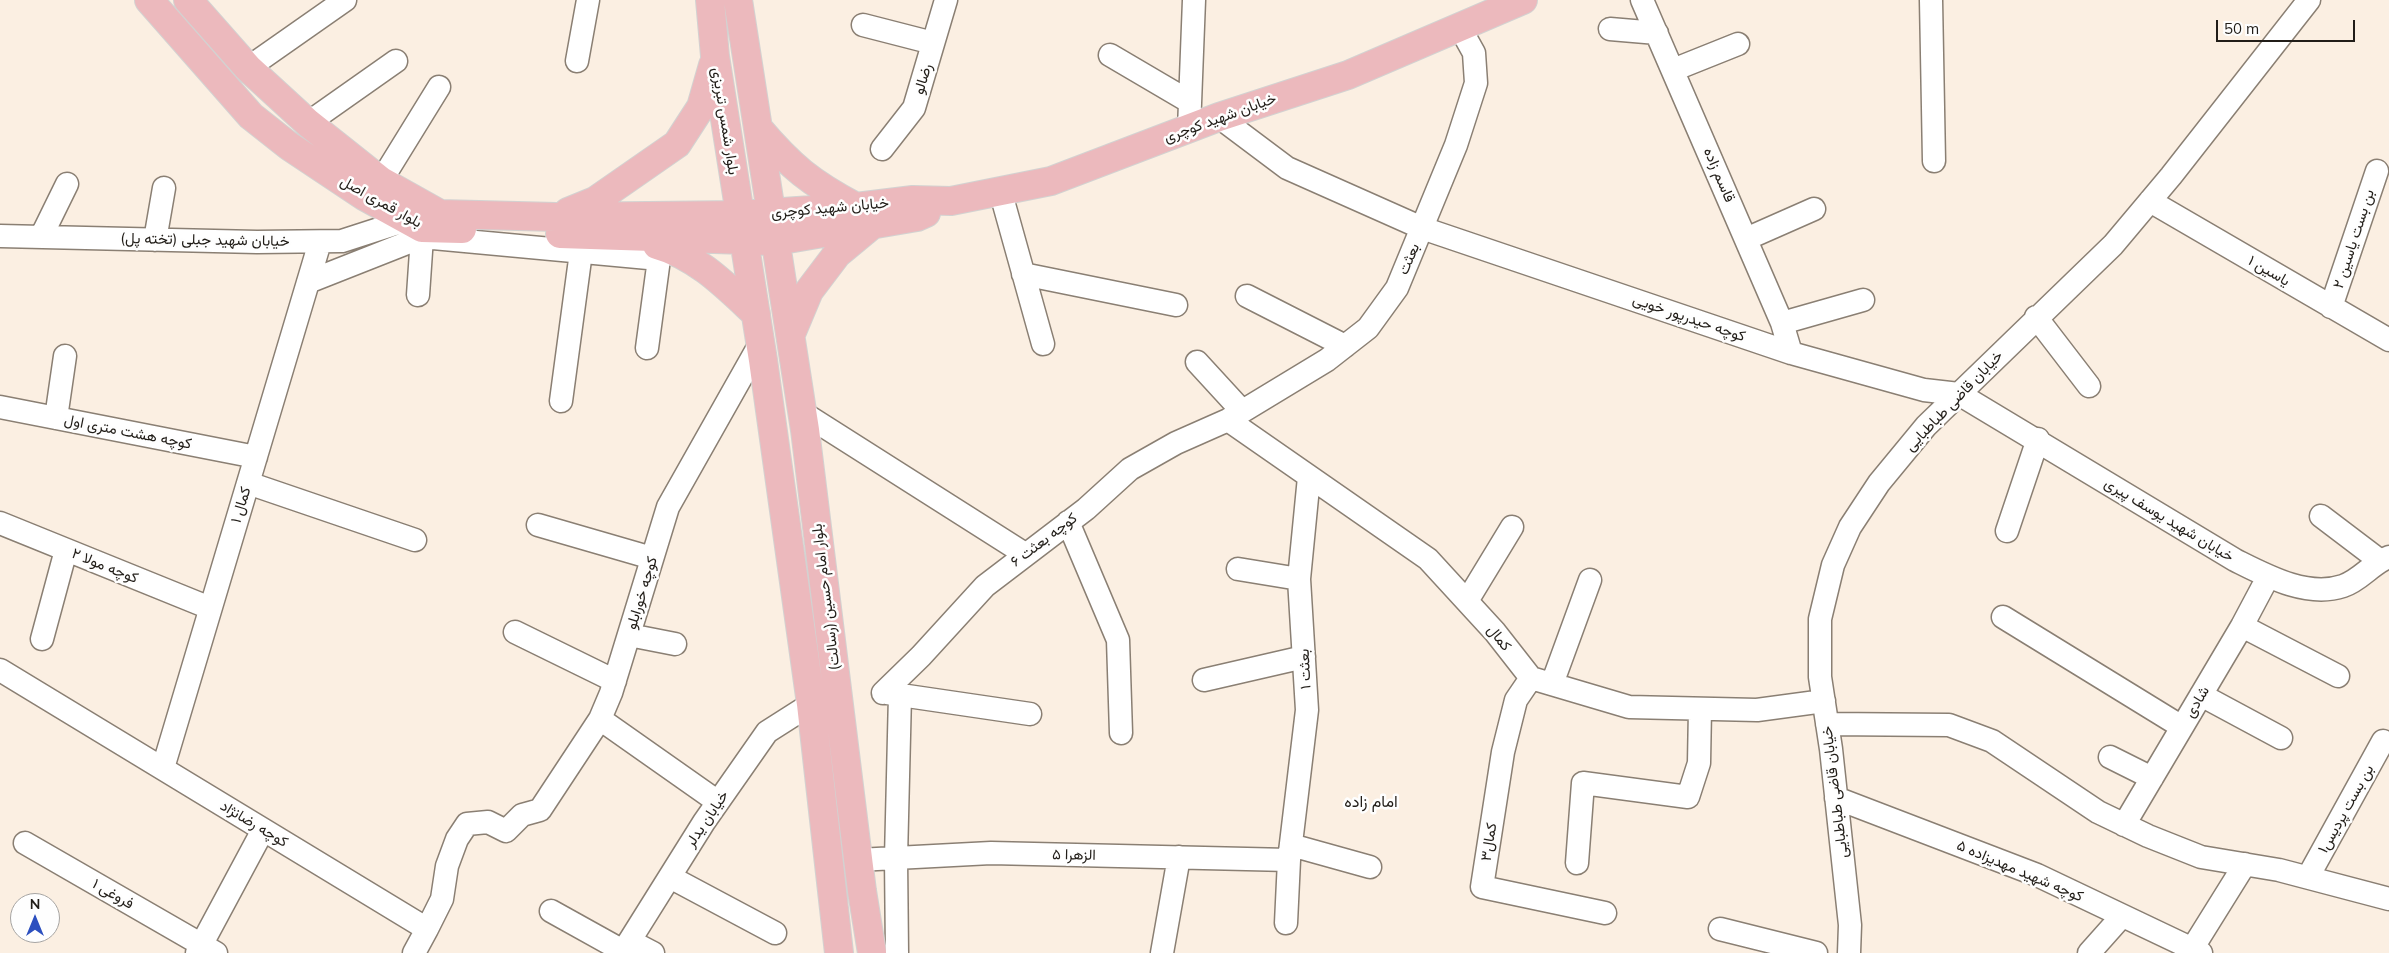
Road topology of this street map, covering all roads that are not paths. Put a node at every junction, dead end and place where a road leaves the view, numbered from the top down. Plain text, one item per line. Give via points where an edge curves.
1 (150, 0) edge
2 (188, 0) edge
3 (345, 0) edge
4 (588, 0) edge
5 (710, 0) edge
6 (738, 0) edge
7 (946, 0) edge
8 (1194, 0) edge
9 (1523, 0) edge
10 (1642, 0) edge
11 (1931, 0) edge
12 (2309, 0) edge
13 (1487, 9) edge
14 (863, 25) dead end
15 (1459, 26) junction
16 (1610, 29) dead end
17 (1657, 33) junction
18 (933, 44) junction
19 (1738, 44) dead end
20 (1110, 55) dead end
21 (715, 56) junction
22 (396, 61) dead end
23 (577, 61) dead end
24 (248, 68) junction
25 (1673, 70) junction
26 (438, 87) dead end
27 (1190, 116) junction
28 (1219, 117) junction
29 (308, 123) junction
30 (758, 128) junction
31 (882, 149) dead end
32 (1934, 161) dead end
33 (2377, 171) dead end
34 (381, 181) junction
35 (67, 184) dead end
36 (164, 188) dead end
37 (1000, 190) junction
38 (2150, 201) junction
39 (1814, 209) dead end
40 (771, 213) junction
41 (739, 215) junction
42 (864, 216) junction
43 (556, 217) junction
44 (415, 228) junction
45 (1422, 228) junction
46 (0, 236) edge
47 (629, 237) junction
48 (41, 238) junction
49 (1746, 239) junction
50 (155, 240) junction
51 (320, 242) junction
52 (745, 242) junction
53 (776, 242) junction
54 (581, 252) junction
55 (1023, 274) junction
56 (308, 282) junction
57 (418, 295) dead end
58 (1248, 296) dead end
59 (1863, 300) dead end
60 (1176, 305) dead end
61 (2332, 308) junction
62 (756, 314) junction
63 (2036, 317) junction
64 (1782, 323) junction
65 (791, 334) junction
66 (2389, 340) edge
67 (760, 344) junction
68 (1043, 344) dead end
69 (1345, 346) junction
70 (647, 348) dead end
71 (1791, 352) junction
72 (65, 356) dead end
73 (1197, 362) dead end
74 (2089, 386) dead end
75 (1958, 394) junction
76 (561, 401) dead end
77 (0, 407) edge
78 (803, 413) junction
79 (1235, 415) junction
80 (56, 418) junction
81 (2038, 440) junction
82 (256, 457) junction
83 (1309, 477) junction
84 (248, 483) junction
85 (2321, 516) dead end
86 (1068, 522) junction
87 (0, 523) edge
88 (538, 525) dead end
89 (1512, 527) dead end
90 (2007, 531) dead end
91 (415, 540) dead end
92 (66, 550) junction
93 (1025, 554) junction
94 (652, 558) junction
95 (2384, 559) edge
96 (1238, 569) dead end
97 (2268, 577) junction
98 (1299, 579) junction
99 (1590, 580) dead end
100 (1467, 601) junction
101 (210, 608) junction
102 (2003, 617) dead end
103 (2242, 626) junction
104 (515, 632) dead end
105 (629, 635) junction
106 (42, 639) dead end
107 (675, 644) dead end
108 (1304, 657) junction
109 (0, 670) edge
110 (2338, 676) dead end
111 (1204, 680) dead end
112 (615, 681) junction
113 (1541, 681) junction
114 (892, 694) junction
115 (2201, 695) junction
116 (1824, 701) junction
117 (811, 704) junction
118 (1700, 709) junction
119 (1030, 714) dead end
120 (600, 719) junction
121 (1827, 724) junction
122 (2182, 727) junction
123 (1121, 733) dead end
124 (2281, 738) dead end
125 (2383, 741) dead end
126 (2110, 757) dead end
127 (163, 768) junction
128 (2152, 778) junction
129 (1836, 798) junction
130 (718, 802) junction
131 (2124, 825) junction
132 (264, 830) junction
133 (25, 843) dead end
134 (1290, 852) junction
135 (1179, 857) junction
136 (896, 858) junction
137 (858, 860) junction
138 (1577, 863) dead end
139 (2245, 864) junction
140 (1370, 867) dead end
141 (670, 877) junction
142 (2308, 877) junction
143 (2389, 898) edge
144 (551, 911) dead end
145 (1605, 914) dead end
146 (2122, 916) junction
147 (1286, 923) dead end
148 (427, 929) junction
149 (1720, 929) dead end
150 (775, 933) dead end
151 (625, 949) edge
152 (205, 950) edge
153 (2190, 950) edge
154 (414, 953) edge
155 (653, 953) edge
156 (839, 953) edge
157 (872, 953) edge
158 (897, 953) edge
159 (1162, 953) edge
160 (1816, 953) edge
161 (1849, 953) edge
162 (2089, 953) edge

1 - 44 main road, بلوار قمری اصل via 251,116 289,146
2 - 24 main road, بلوار قمری اصل
3 - 24 street
4 - 23 street
5 - 21 main road, بلوار شمس تبریزی
6 - 30 main road, بلوار شمس تبریزی
7 - 18 street, رضالو
8 - 27 street
9 - 13 main road, خیابان شهید کوچری
10 - 17 street, قاسم زاده
11 - 32 street
12 - 38 street, خیابان قاضی طباطبایی
13 - 15 main road, خیابان شهید کوچری
14 - 18 street
15 - 28 main road, خیابان شهید کوچری via 1348,75
15 - 45 street, بعثت via 1474,53 1476,83 1456,145
16 - 17 street
17 - 25 street, قاسم زاده
18 - 31 street, رضالو via 914,108
19 - 25 street
20 - 27 street
21 - 41 main road, بلوار شمس تبریزی
21 - 43 main road via 701,107 677,144 596,201
22 - 29 street
24 - 29 main road, بلوار قمری اصل
25 - 49 street, قاسم زاده
26 - 34 street
27 - 28 main road, خیابان شهید کوچری
27 - 37 main road, خیابان شهید کوچری via 1051,181
28 - 45 street, کوچه حیدرپور خویی via 1287,168
29 - 34 main road, بلوار قمری اصل
30 - 40 main road, بلوار شمس تبریزی
30 - 42 main road via 786,160 819,187
33 - 61 street, بن بست یاسین ۲
34 - 43 main road, بلوار قمری اصل via 440,214
35 - 48 street
36 - 50 street
37 - 42 main road, خیابان شهید کوچری via 951,201 913,200
37 - 55 street
38 - 61 street, یاسین ۱
38 - 63 street, خیابان قاضی طباطبایی via 2112,245
39 - 49 street
40 - 41 main road, خیابان شهید کوچری
40 - 42 main road, خیابان شهید کوچری
40 - 53 main road, بلوار شمس تبریزی
41 - 43 main road, بلوار قمری اصل
41 - 52 main road, بلوار شمس تبریزی
42 - 53 main road, خیابان شهید کوچری
42 - 65 main road via 809,291
44 - 47 main road, بلوار قمری اصل
44 - 51 street, خیابان شهید جبلی (تخته پل) via 342,242
44 - 54 street
44 - 56 street
44 - 57 street
45 - 69 street, بعثت via 1397,288 1368,328
45 - 71 street, کوچه حیدرپور خویی
46 - 48 street, خیابان شهید جبلی (تخته پل)
47 - 52 main road, بلوار قمری اصل
47 - 62 main road via 677,250 719,279
48 - 50 street, خیابان شهید جبلی (تخته پل)
49 - 64 street, قاسم زاده
50 - 51 street, خیابان شهید جبلی (تخته پل)
51 - 56 street, کمال ۱
52 - 53 main road, خیابان شهید کوچری
52 - 62 main road, بلوار امام حسین (رسالت)
53 - 65 main road, بلوار امام حسین (رسالت)
54 - 70 street via 659,259
54 - 76 street
55 - 60 street
55 - 68 street
56 - 82 street, کمال ۱
58 - 69 street
59 - 64 street
61 - 66 street, یاسین ۱
62 - 67 main road, بلوار امام حسین (رسالت)
63 - 74 street
63 - 75 street, خیابان قاضی طباطبایی
64 - 71 street, قاسم زاده
65 - 78 main road, بلوار امام حسین (رسالت)
67 - 94 street, کوچه خورابلو via 668,507
67 - 117 main road, بلوار امام حسین (رسالت)
69 - 79 street, بعثت
71 - 75 street, کوچه حیدرپور خویی via 1924,390
72 - 80 street
73 - 79 street, کمال
75 - 81 street, خیابان شهید یوسف پیری
75 - 116 street, خیابان قاضی طباطبایی via 1926,426 1879,483 1850,527 1833,565 1820,619 1820,677
77 - 80 street, کوچه هشت متری اول
78 - 93 street
78 - 137 main road, بلوار امام حسین (رسالت)
79 - 83 street, کمال
79 - 86 street, کوچه بعثت ۶ via 1176,442 1130,469
80 - 82 street, کوچه هشت متری اول
81 - 90 street
81 - 97 street, خیابان شهید یوسف پیری via 2158,515
82 - 84 street, کمال ۱
83 - 98 street, بعثت ۱
83 - 100 street, کمال via 1428,559
84 - 91 street
84 - 101 street, کمال ۱
85 - 95 street
86 - 93 street, کوچه بعثت ۶
86 - 123 street via 1118,640
87 - 92 street, کوچه مولا ۲
88 - 94 street
89 - 100 street
92 - 101 street, کوچه مولا ۲
92 - 106 street
93 - 114 street, کوچه بعثت ۶ via 985,586
94 - 105 street, کوچه خورابلو
95 - 97 street, خیابان شهید یوسف پیری via 2364,576 2343,586 2321,589 2295,586
96 - 98 street
97 - 103 street, شادی
98 - 108 street, بعثت ۱
99 - 113 street
100 - 113 street, کمال
101 - 127 street, کمال ۱
102 - 122 street
103 - 110 street
103 - 115 street, شادی
104 - 112 street
105 - 107 street
105 - 112 street, کوچه خورابلو
108 - 111 street
108 - 134 street, بعثت ۱ via 1307,710
109 - 127 street, کوچه رضانژاد
112 - 120 street, کوچه خورابلو
113 - 118 street via 1629,707
113 - 145 street, کمال۳ via 1516,700 1505,743 1482,887
114 - 119 street
114 - 136 street
115 - 122 street, شادی
115 - 124 street
116 - 118 street via 1757,710
116 - 121 street, خیابان قاضی طباطبایی
117 - 130 street, خیابان یدلر via 767,732
117 - 156 main road, بلوار امام حسین (رسالت)
118 - 138 street via 1699,763 1688,797 1583,783
120 - 130 street
120 - 148 street, کوچه خورابلو via 540,810 522,815 506,832 488,822 467,824 457,838 447,866 442,899
121 - 129 street, خیابان قاضی طباطبایی
121 - 131 street via 1949,725 1992,741 2098,812
122 - 128 street, شادی
125 - 142 street, بن بست پردیس۱
126 - 128 street
127 - 132 street, کوچه رضانژاد
128 - 131 street, شادی
129 - 146 street, کوچه شهید مهدیزاده ۵ via 2037,875
129 - 161 street, خیابان قاضی طباطبایی via 1850,925
130 - 141 street, خیابان یدلر
131 - 139 street via 2201,857
132 - 148 street, کوچه رضانژاد
132 - 152 street
133 - 152 street, فروغی ۱
134 - 135 street, الزهرا ۵
134 - 140 street, الزهرا ۵
134 - 147 street, بعثت ۱
135 - 136 street, الزهرا ۵ via 992,853
135 - 159 street
136 - 137 street, الزهرا ۵
136 - 158 street
137 - 157 main road, بلوار امام حسین (رسالت)
139 - 142 street
139 - 153 street
141 - 150 street
141 - 151 street, خیابان یدلر
142 - 143 street
144 - 151 street
146 - 153 street, کوچه شهید مهدیزاده ۵
146 - 162 street
148 - 154 street
149 - 160 street
151 - 155 street

